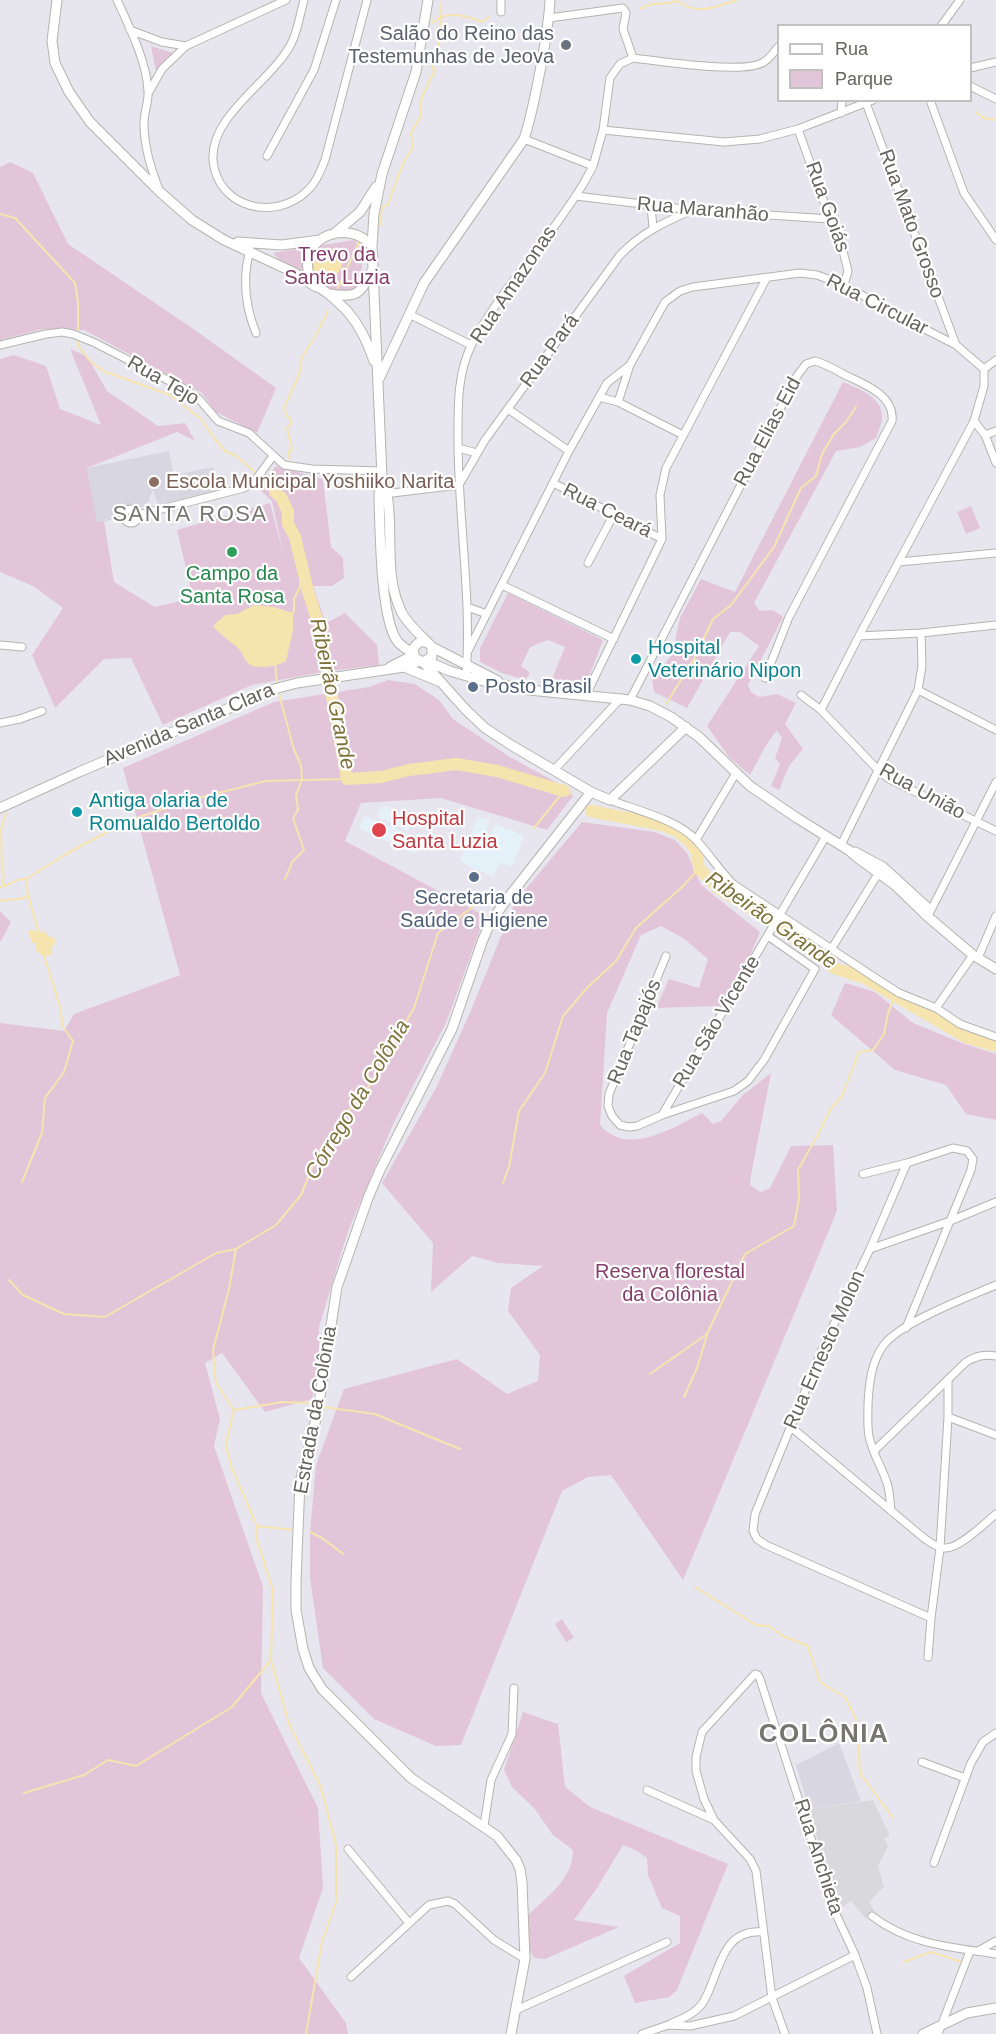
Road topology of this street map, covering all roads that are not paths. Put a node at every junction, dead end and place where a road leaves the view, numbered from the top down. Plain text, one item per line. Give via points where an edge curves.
1 (57, 0) edge
2 (117, 0) edge
3 (286, 0) edge
4 (304, 0) edge
5 (336, 0) edge
6 (367, 0) edge
7 (428, 0) edge
8 (501, 0) edge
9 (550, 0) edge
10 (960, 0) edge
11 (501, 12) dead end
12 (549, 18) junction
13 (942, 24) edge
14 (130, 30) junction
15 (186, 46) junction
16 (777, 48) edge
17 (633, 58) junction
18 (996, 62) edge
19 (972, 68) edge
20 (972, 87) edge
21 (149, 92) junction
22 (996, 99) edge
23 (842, 102) edge
24 (870, 102) edge
25 (931, 102) edge
26 (841, 113) junction
27 (798, 129) junction
28 (603, 130) junction
29 (524, 139) junction
30 (267, 156) dead end
31 (593, 166) junction
32 (382, 174) junction
33 (160, 192) junction
34 (576, 196) junction
35 (651, 206) junction
36 (692, 210) junction
37 (830, 219) junction
38 (653, 227) junction
39 (336, 232) junction
40 (224, 240) junction
41 (320, 240) junction
42 (996, 240) edge
43 (372, 246) junction
44 (250, 250) junction
45 (372, 269) junction
46 (766, 279) junction
47 (844, 285) junction
48 (316, 287) junction
49 (330, 294) junction
50 (409, 314) junction
51 (256, 333) dead end
52 (377, 344) junction
53 (0, 345) edge
54 (395, 345) junction
55 (471, 345) junction
56 (956, 345) junction
57 (996, 360) edge
58 (630, 365) junction
59 (984, 369) junction
60 (378, 378) junction
61 (599, 397) junction
62 (618, 402) junction
63 (508, 409) junction
64 (974, 421) junction
65 (996, 431) edge
66 (683, 435) junction
67 (985, 435) junction
68 (458, 448) junction
69 (569, 451) junction
70 (477, 453) junction
71 (273, 456) junction
72 (996, 463) edge
73 (382, 476) junction
74 (553, 483) junction
75 (459, 485) junction
76 (383, 494) junction
77 (614, 514) junction
78 (138, 515) dead end
79 (662, 538) junction
80 (996, 553) edge
81 (899, 562) junction
82 (588, 563) dead end
83 (501, 585) junction
84 (467, 607) junction
85 (487, 614) junction
86 (996, 625) edge
87 (921, 633) junction
88 (859, 636) junction
89 (614, 639) junction
90 (0, 645) edge
91 (430, 645) junction
92 (22, 647) dead end
93 (468, 651) junction
94 (419, 658) junction
95 (466, 666) junction
96 (404, 667) junction
97 (386, 669) junction
98 (466, 676) junction
99 (765, 678) dead end
100 (442, 683) junction
101 (505, 686) junction
102 (918, 690) junction
103 (585, 695) junction
104 (801, 695) dead end
105 (626, 699) junction
106 (821, 710) junction
107 (42, 711) dead end
108 (0, 723) edge
109 (686, 726) junction
110 (996, 730) edge
111 (554, 770) junction
112 (879, 771) junction
113 (736, 773) junction
114 (996, 782) edge
115 (591, 792) junction
116 (610, 800) junction
117 (0, 808) edge
118 (976, 822) junction
119 (996, 831) edge
120 (826, 836) junction
121 (696, 840) junction
122 (841, 845) junction
123 (881, 870) junction
124 (929, 914) junction
125 (996, 916) edge
126 (777, 921) junction
127 (768, 936) junction
128 (832, 948) junction
129 (666, 956) dead end
130 (975, 956) junction
131 (996, 969) edge
132 (936, 1008) junction
133 (996, 1037) edge
134 (662, 1114) junction
135 (907, 1163) junction
136 (863, 1174) dead end
137 (996, 1202) edge
138 (950, 1221) junction
139 (870, 1249) junction
140 (996, 1286) edge
141 (906, 1328) junction
142 (996, 1356) edge
143 (948, 1380) junction
144 (948, 1417) junction
145 (791, 1427) junction
146 (996, 1435) edge
147 (874, 1451) junction
148 (891, 1511) junction
149 (996, 1514) edge
150 (940, 1548) junction
151 (931, 1618) junction
152 (928, 1657) dead end
153 (514, 1688) dead end
154 (996, 1733) edge
155 (922, 1762) dead end
156 (965, 1778) junction
157 (647, 1790) dead end
158 (714, 1820) junction
159 (484, 1826) junction
160 (348, 1849) dead end
161 (934, 1863) dead end
162 (872, 1916) dead end
163 (409, 1923) junction
164 (763, 1932) junction
165 (996, 1941) edge
166 (667, 1942) dead end
167 (974, 1951) junction
168 (996, 1954) edge
169 (855, 1955) junction
170 (525, 1959) junction
171 (351, 1977) dead end
172 (772, 1998) junction
173 (996, 2008) edge
174 (516, 2010) junction
175 (668, 2025) junction
176 (940, 2030) edge
177 (511, 2034) edge
178 (642, 2034) edge
179 (785, 2034) edge
180 (877, 2034) edge
181 (923, 2034) edge

1 - 33 street via 52,42 64,84 90,122
2 - 14 street
3 - 15 street
4 - 6 street via 291,44 231,114 215,144 213,159 221,186 235,200 249,206 266,209 285,205 309,190 318,177
5 - 30 street via 314,70
7 - 32 street via 416,72
8 - 11 street
9 - 12 street
10 - 13 street
12 - 17 street via 625,9 623,28
12 - 29 street
14 - 15 street
14 - 21 street
15 - 21 street via 162,69
16 - 17 street via 763,63 736,68
17 - 28 street, Rua Amazonas via 612,73
18 - 19 street
20 - 22 street
21 - 33 street via 145,141
23 - 26 street
24 - 26 street
24 - 56 street, Rua Mato Grosso
25 - 42 street via 964,193
26 - 27 street
27 - 28 street via 760,139 724,142
27 - 37 street, Rua Goiás
28 - 31 street, Rua Amazonas
29 - 31 street
29 - 50 street via 434,268
31 - 34 street, Rua Amazonas
32 - 39 street via 360,213
32 - 43 street
33 - 40 street via 192,220
34 - 35 street, Rua Maranhão
34 - 55 street, Rua Amazonas
35 - 36 street, Rua Maranhão
35 - 38 street
36 - 37 street, Rua Maranhão
36 - 38 street, Rua Pará
37 - 47 street, Rua Goiás via 847,264
38 - 63 street, Rua Pará via 620,255
39 - 41 street
39 - 43 street via 353,233
40 - 41 street via 266,245
40 - 44 street
41 - 48 street via 307,264
43 - 45 street
44 - 48 street
44 - 51 street via 245,274 246,303
45 - 49 street via 366,284 354,295
45 - 52 street
46 - 47 street, Rua Circular via 809,273
46 - 58 street, Rua Circular via 693,287 672,295 658,312
46 - 66 street
47 - 56 street, Rua Circular
48 - 49 street
49 - 60 street via 357,324 370,347
50 - 54 street
50 - 55 street
52 - 54 street via 386,348
52 - 60 street
53 - 71 street, Rua Tejo via 62,332 81,336 187,390 218,421 249,434
54 - 60 street
55 - 68 street, Rua Amazonas via 459,384
56 - 59 street, Rua Circular
57 - 59 street
58 - 61 street via 607,383
58 - 62 street
59 - 64 street via 984,386
60 - 73 street
61 - 62 street
61 - 69 street
62 - 66 street
63 - 69 street
63 - 70 street, Rua Pará
64 - 67 street
64 - 81 street
65 - 67 street
66 - 79 street via 662,479
67 - 72 street
68 - 70 street
68 - 75 street, Rua Amazonas
69 - 74 street
70 - 75 street, Rua Pará
71 - 73 street, Rua Tejo via 284,465
71 - 78 street via 244,488
73 - 76 street
74 - 77 street, Rua Ceará
74 - 83 street
75 - 76 street
75 - 84 street, Rua Amazonas
76 - 91 street via 398,604 408,622
76 - 94 street via 385,597 392,629 397,642
77 - 79 street, Rua Ceará
77 - 82 street
79 - 89 street
80 - 81 street
81 - 88 street
83 - 85 street
83 - 89 street
84 - 85 street
84 - 93 street, Rua Amazonas
85 - 93 street
86 - 87 street
87 - 88 street
87 - 102 street
88 - 106 street
89 - 103 street
90 - 92 street
91 - 94 street via 433,654
91 - 94 street via 416,644
91 - 95 street
93 - 95 street, Rua Amazonas
94 - 96 street, Avenida Santa Clara
94 - 97 street, Avenida Santa Clara
94 - 98 street
94 - 100 street
95 - 98 street, Rua Amazonas
95 - 101 street
96 - 97 street, Avenida Santa Clara
96 - 100 street
97 - 117 street, Avenida Santa Clara via 278,687
98 - 101 street
99 - 105 street, Rua Elias Eid via 789,617 892,420 887,400 875,390 815,361 806,364 797,376
100 - 111 street via 485,728
101 - 103 street
102 - 110 street
102 - 112 street
103 - 105 street
104 - 106 street, Rua União
105 - 109 street via 650,706
105 - 111 street
106 - 112 street, Rua União
107 - 108 street
109 - 113 street
109 - 116 street
111 - 115 street
112 - 118 street, Rua União
112 - 122 street
113 - 120 street via 765,797
113 - 121 street
114 - 118 street
115 - 116 street
115 - 159 street, Estrada da Colônia via 490,923 452,1029 368,1198 338,1287 317,1415 300,1482 296,1610 303,1649 315,1679 411,1778
116 - 121 street via 666,821
118 - 119 street, Rua União
118 - 124 street
120 - 122 street
120 - 126 street, Rua São Vicente
121 - 126 street via 718,869
122 - 123 street
123 - 124 street
123 - 128 street
124 - 130 street
125 - 130 street
126 - 127 street, Rua São Vicente
126 - 128 street
127 - 134 street, Rua São Vicente
127 - 134 street, Rua Tapajós via 815,969 764,1060 748,1081 734,1091
128 - 132 street via 899,993
129 - 134 street, Rua Tapajós via 609,1094 608,1106 616,1122 625,1126 638,1126
130 - 131 street
130 - 132 street
132 - 133 street via 960,1024
135 - 136 street
135 - 138 street via 953,1148 969,1152 973,1159 971,1170
135 - 139 street, Rua Ernesto Molon
137 - 138 street
138 - 139 street
138 - 141 street
139 - 145 street, Rua Ernesto Molon via 824,1345
140 - 141 street via 931,1313
141 - 147 street via 884,1344 873,1364 868,1415
142 - 143 street via 974,1357
143 - 144 street
143 - 147 street
144 - 146 street
144 - 150 street
145 - 148 street
145 - 151 street, Rua Ernesto Molon via 755,1514 752,1526 757,1539
147 - 148 street via 887,1484
148 - 150 street
149 - 150 street via 953,1547
150 - 151 street
151 - 152 street
153 - 159 street via 512,1734 491,1780
154 - 156 street via 983,1742
155 - 156 street
156 - 161 street
157 - 158 street
158 - 164 street via 754,1866
158 - 169 street, Rua Anchieta via 696,1771 699,1741 709,1724 756,1674 834,1911
159 - 170 street, Estrada da Colônia via 504,1843 520,1869
160 - 163 street
162 - 167 street via 918,1940
163 - 170 street via 429,1905 448,1901 461,1908 494,1940
163 - 171 street
164 - 172 street
164 - 175 street via 736,1938 724,1954 701,2005
165 - 167 street
166 - 174 street
167 - 168 street
167 - 176 street
169 - 172 street
169 - 180 street, Rua Anchieta
170 - 174 street, Estrada da Colônia
172 - 175 street via 706,2024
172 - 179 street
173 - 176 street via 967,2013
174 - 177 street, Estrada da Colônia
175 - 178 street
176 - 181 street

